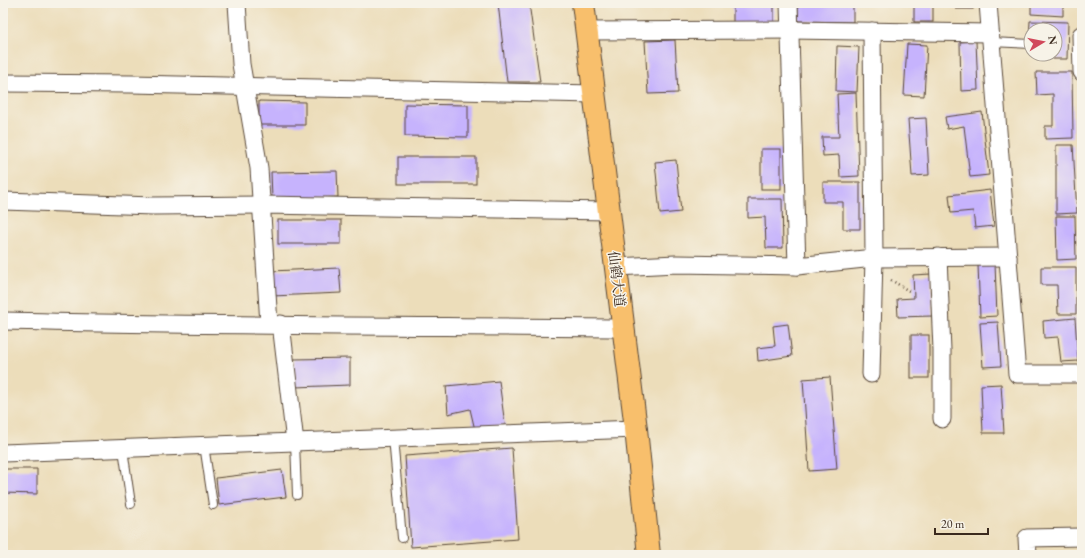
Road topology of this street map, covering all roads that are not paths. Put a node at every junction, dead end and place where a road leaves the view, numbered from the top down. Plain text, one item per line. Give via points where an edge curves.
1 (237, 3) edge
2 (583, 3) edge
3 (789, 3) edge
4 (988, 3) edge
5 (790, 30) junction
6 (586, 31) junction
7 (872, 31) junction
8 (1081, 35) dead end
9 (990, 37) junction
10 (1023, 43) edge
11 (1082, 72) edge
12 (3, 84) edge
13 (245, 87) junction
14 (594, 94) junction
15 (3, 201) edge
16 (263, 205) junction
17 (609, 211) junction
18 (938, 257) junction
19 (1008, 257) junction
20 (874, 258) junction
21 (797, 266) junction
22 (616, 267) junction
23 (3, 321) edge
24 (275, 324) junction
25 (624, 328) junction
26 (871, 374) dead end
27 (1082, 374) edge
28 (942, 419) dead end
29 (636, 429) junction
30 (393, 438) junction
31 (295, 442) junction
32 (204, 445) junction
33 (123, 448) junction
34 (3, 453) edge
35 (297, 495) dead end
36 (131, 504) dead end
37 (213, 504) dead end
38 (1082, 537) edge
39 (402, 538) dead end
40 (648, 555) edge
41 (1028, 555) edge

1 - 13 street
2 - 6 main road, 仙鹤大道
3 - 5 street
4 - 9 street
5 - 6 street
5 - 7 street
5 - 21 street
6 - 14 main road, 仙鹤大道
7 - 9 street
7 - 20 street
8 - 11 street
9 - 10 lane
9 - 19 street
12 - 13 street
13 - 14 street
13 - 16 street
14 - 17 main road, 仙鹤大道
15 - 16 street via 153,206
16 - 17 street
16 - 24 street
17 - 22 main road, 仙鹤大道
18 - 19 street
18 - 20 street
18 - 28 street
19 - 27 street via 1017,374
20 - 21 street
20 - 26 street
21 - 22 street via 676,264
22 - 25 main road, 仙鹤大道
23 - 24 street via 179,325
24 - 25 street
24 - 31 street
25 - 29 main road, 仙鹤大道
29 - 30 street
29 - 40 main road, 仙鹤大道
30 - 31 street
30 - 39 lane
31 - 32 street
31 - 35 lane
32 - 33 street
32 - 37 lane
33 - 34 street
33 - 36 lane
38 - 41 street via 1027,538

